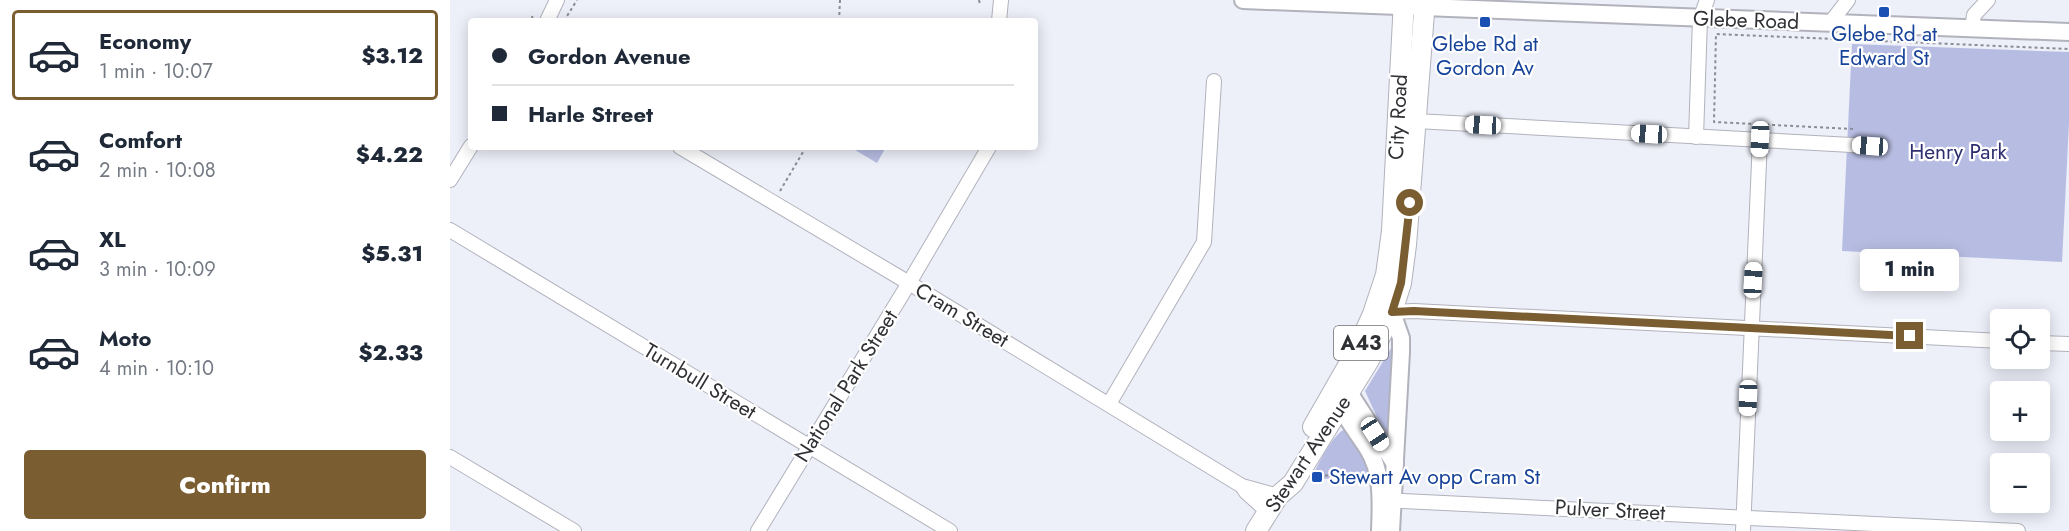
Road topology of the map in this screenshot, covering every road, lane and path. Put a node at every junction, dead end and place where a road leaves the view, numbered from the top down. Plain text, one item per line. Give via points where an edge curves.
1 (557, 0) edge
2 (577, 0) edge
3 (840, 0) edge
4 (979, 0) edge
5 (1001, 0) edge
6 (1243, 0) edge
7 (1707, 0) edge
8 (1848, 0) edge
9 (1988, 0) edge
10 (1403, 3) edge
11 (1425, 4) edge
12 (980, 5) dead end
13 (548, 18) edge
14 (566, 18) edge
15 (839, 18) edge
16 (999, 18) edge
17 (1700, 19) junction
18 (1831, 22) junction
19 (1972, 28) junction
20 (2069, 33) edge
21 (2069, 49) edge
22 (1214, 81) dead end
23 (1416, 121) junction
24 (1853, 129) dead end
25 (1696, 137) junction
26 (1760, 139) junction
27 (1870, 146) dead end
28 (469, 150) edge
29 (685, 150) edge
30 (804, 150) edge
31 (987, 150) edge
32 (450, 180) edge
33 (780, 191) dead end
34 (450, 230) edge
35 (909, 283) junction
36 (1392, 312) junction
37 (1751, 327) junction
38 (1990, 340) edge
39 (2050, 344) edge
40 (2069, 345) edge
41 (1341, 399) junction
42 (1109, 404) junction
43 (808, 447) junction
44 (450, 456) edge
45 (1395, 464) junction
46 (1319, 475) dead end
47 (1366, 478) dead end
48 (1387, 500) junction
49 (1273, 504) junction
50 (1744, 517) junction
51 (574, 531) edge
52 (758, 531) edge
53 (950, 531) edge
54 (1256, 531) edge
55 (1380, 531) edge
56 (1391, 531) edge
57 (1743, 531) edge
58 (2018, 531) edge

1 - 13 street
2 - 14 path
3 - 15 path
4 - 12 path
5 - 16 street
6 - 10 main road, Glebe Road
7 - 17 street
8 - 18 street
9 - 19 street via 1974,15
10 - 11 main road, Glebe Road
10 - 41 highway, City Road / A43 via 1390,254 1373,314
11 - 17 main road, Glebe Road
11 - 23 highway, A43
17 - 18 main road, Glebe Road
17 - 25 street
18 - 19 main road, Glebe Road
19 - 20 main road, Glebe Road
21 - 24 path via 1716,34 1712,121
22 - 42 street via 1204,242
23 - 25 street
23 - 36 highway, A43 via 1406,245
25 - 26 street
26 - 27 street
26 - 37 street
28 - 32 street
29 - 35 street, Cram Street
30 - 33 path
31 - 35 street, National Park Street
34 - 43 street, Turnbull Street
35 - 42 street, Cram Street
35 - 43 street, National Park Street
36 - 37 street
36 - 41 highway, Stewart Avenue / A43 via 1370,360
36 - 45 main road via 1401,338
37 - 38 street
37 - 50 street
39 - 40 street
41 - 45 main road
41 - 48 main road via 1371,456
41 - 49 highway, Stewart Avenue / A43 via 1293,483
42 - 49 street, Cram Street
43 - 52 street, National Park Street
43 - 53 street, Turnbull Street
44 - 51 street
45 - 48 main road
46 - 47 path
48 - 50 street, Pulver Street
48 - 55 main road
48 - 56 main road
49 - 54 highway, Stewart Avenue / A43
50 - 57 street
50 - 58 street, Pulver Street

